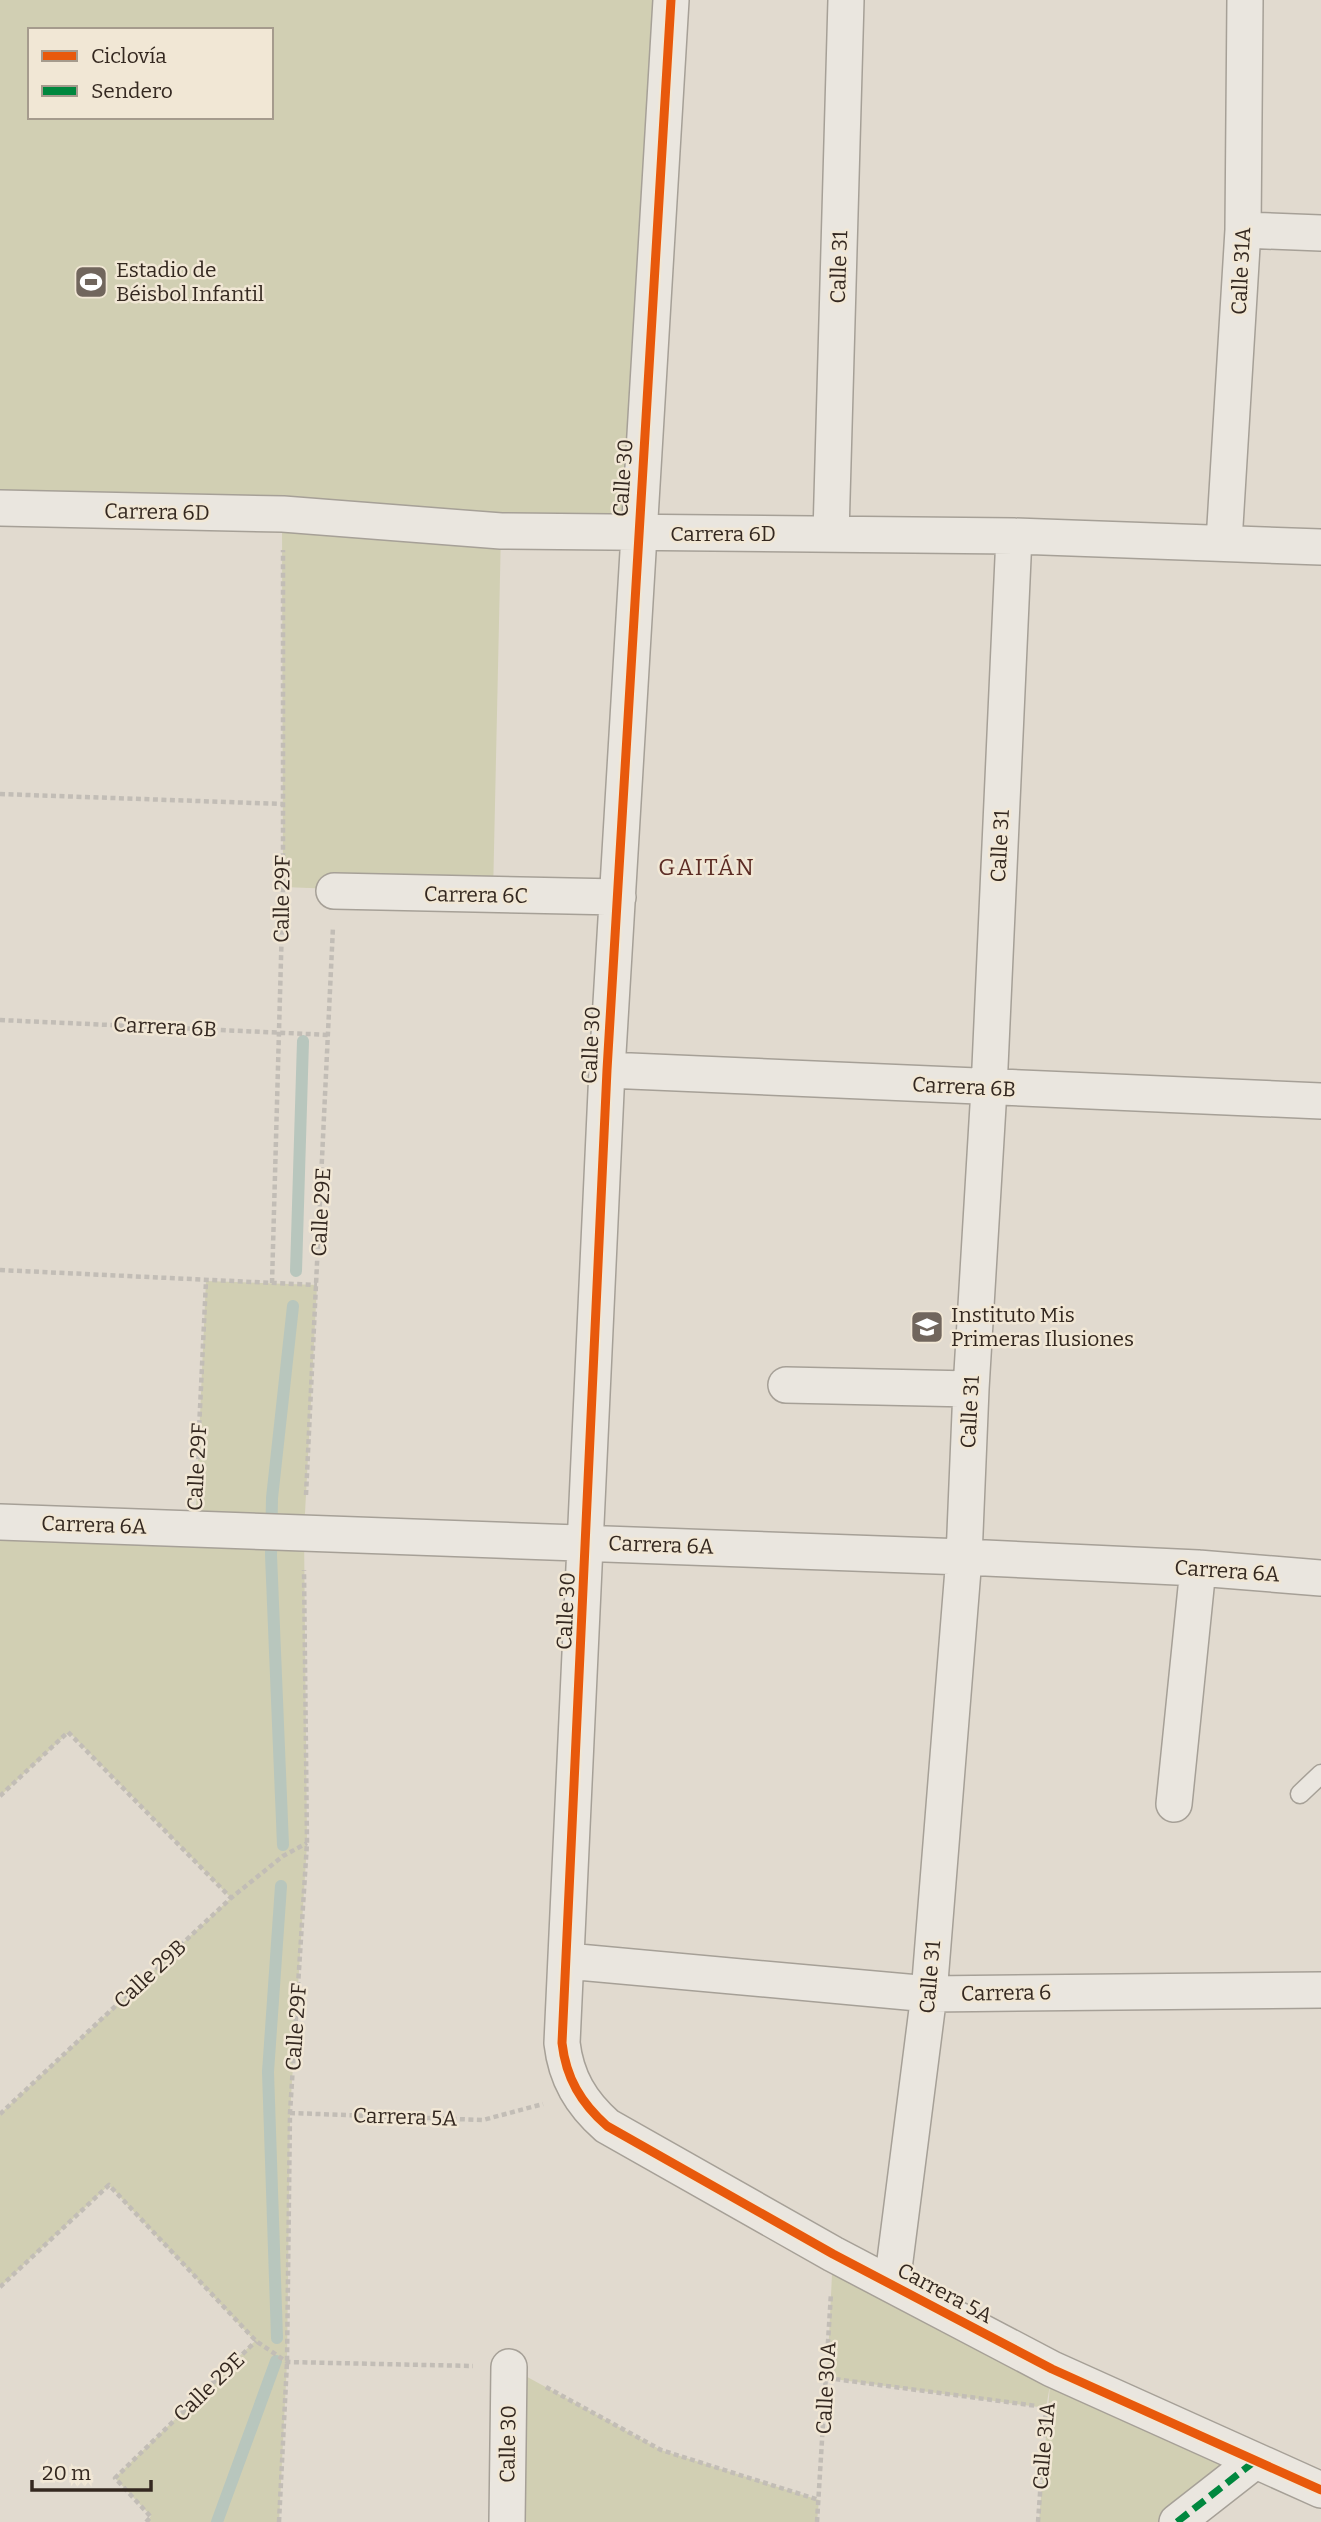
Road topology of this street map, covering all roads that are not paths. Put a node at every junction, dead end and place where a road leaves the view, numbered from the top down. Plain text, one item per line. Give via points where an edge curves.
1 (671, 0) edge
2 (846, 0) edge
3 (1245, 0) edge
4 (1243, 229) junction
5 (1321, 233) edge
6 (0, 508) edge
7 (637, 533) junction
8 (831, 534) junction
9 (1014, 536) junction
10 (1224, 542) junction
11 (1321, 547) edge
12 (334, 891) road end
13 (618, 897) junction
14 (607, 1070) junction
15 (989, 1089) junction
16 (1321, 1101) edge
17 (786, 1385) dead end
18 (971, 1389) junction
19 (0, 1522) edge
20 (586, 1543) junction
21 (964, 1557) junction
22 (1198, 1568) junction
23 (1321, 1578) edge
24 (1321, 1774) edge
25 (1300, 1794) dead end
26 (1174, 1804) dead end
27 (567, 1961) junction
28 (1321, 1990) edge
29 (929, 1994) junction
30 (576, 2089) joint
31 (892, 2284) junction
32 (509, 2367) dead end
33 (1255, 2461) junction
34 (1321, 2490) edge
35 (507, 2522) edge
36 (1177, 2522) edge

1 - 7 street, Calle 30
2 - 8 street, Calle 31
3 - 4 street, Calle 31A
4 - 5 street
4 - 10 street, Calle 31A
6 - 7 street, Carrera 6D via 283,514 527,531
7 - 8 street, Carrera 6D
7 - 13 street, Calle 30
8 - 9 street, Carrera 6D
9 - 10 street, Carrera 6D
9 - 15 street, Calle 31
10 - 11 street, Carrera 6D
12 - 13 street, Carrera 6C
13 - 14 street, Calle 30
14 - 15 street, Carrera 6B
14 - 20 street, Calle 30
15 - 16 street, Carrera 6B
15 - 18 street, Calle 31
17 - 18 street
18 - 21 street, Calle 31
19 - 20 street, Carrera 6A
20 - 21 street, Carrera 6A
20 - 27 street, Calle 30
21 - 22 street, Carrera 6A
21 - 29 street, Calle 31
22 - 23 street, Carrera 6A
22 - 26 street
24 - 25 lane
27 - 29 street, Carrera 6
27 - 30 street, Calle 30 via 562,2043 565,2069
28 - 29 street, Carrera 6
29 - 31 street, Calle 31
30 - 31 street, Carrera 5A via 588,2109 607,2126
31 - 33 street, Carrera 5A via 1052,2369
32 - 35 street, Calle 30
33 - 34 street, Carrera 5A
33 - 36 street

